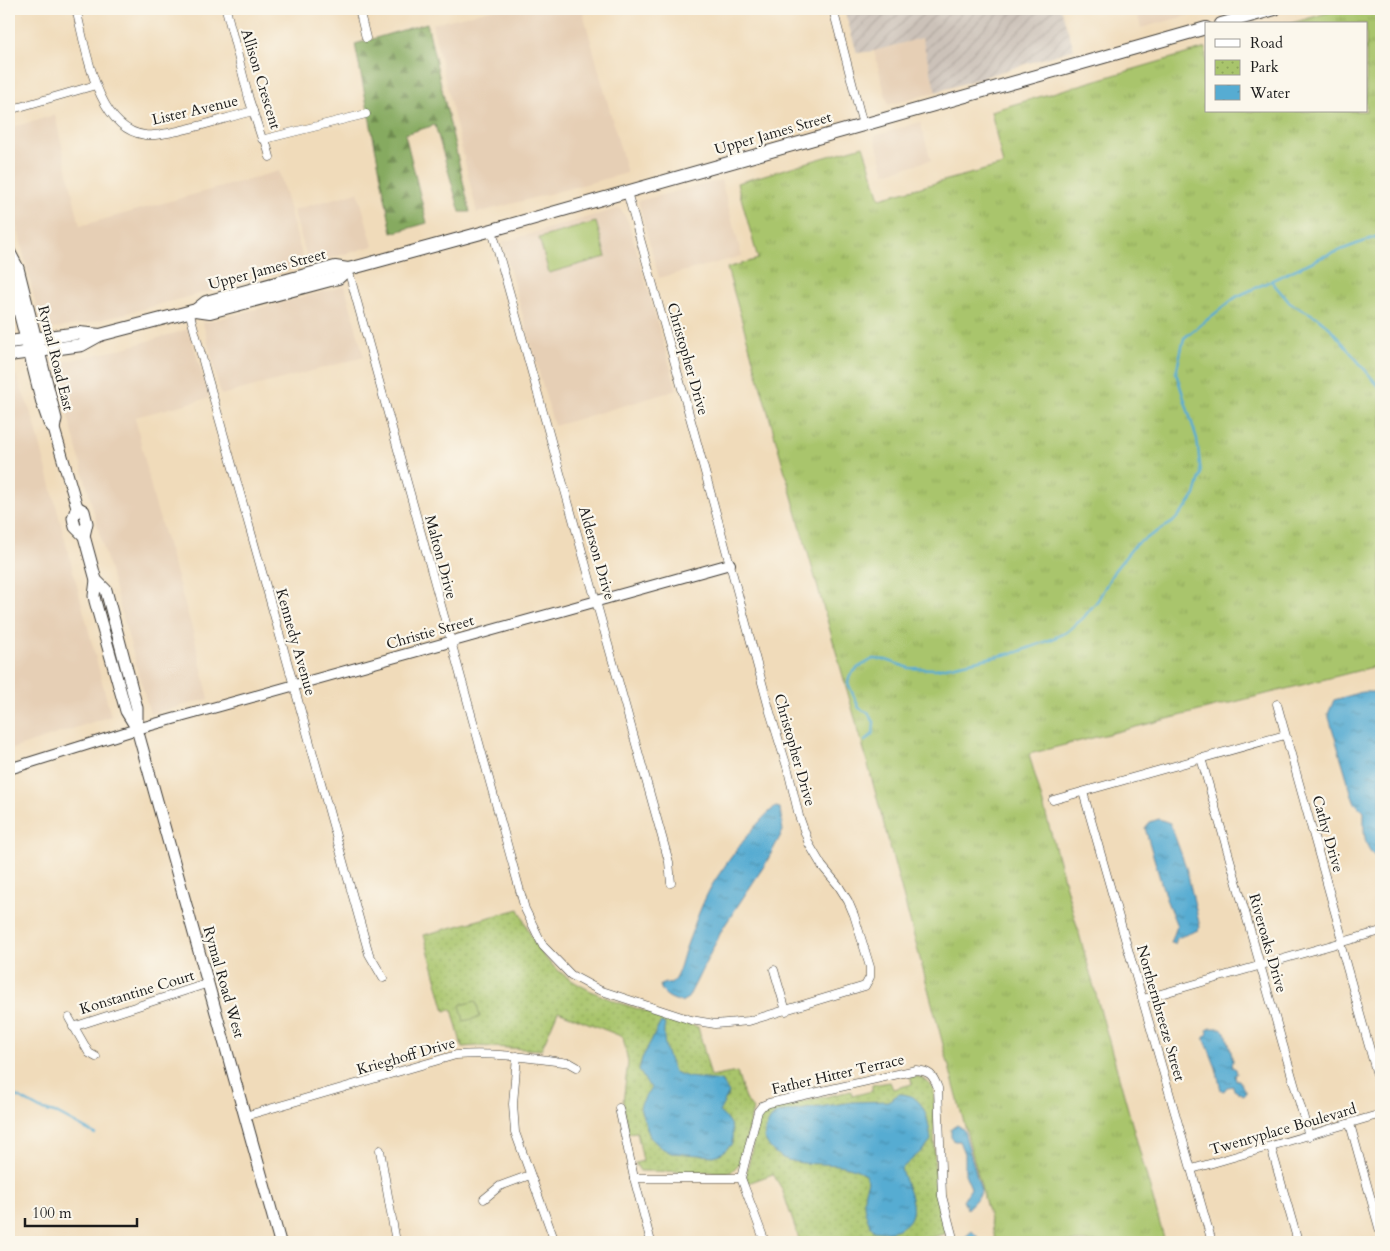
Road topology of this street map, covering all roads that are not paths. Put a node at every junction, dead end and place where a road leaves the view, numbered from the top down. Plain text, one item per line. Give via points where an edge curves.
1 (76, 9) edge
2 (226, 9) edge
3 (359, 9) edge
4 (833, 9) edge
5 (1275, 9) edge
6 (1228, 22) edge
7 (1205, 28) edge
8 (366, 38) dead end
9 (96, 84) junction
10 (9, 110) edge
11 (253, 110) junction
12 (366, 114) dead end
13 (863, 125) junction
14 (265, 139) junction
15 (270, 158) dead end
16 (627, 192) junction
17 (492, 230) junction
18 (9, 252) edge
19 (9, 265) edge
20 (348, 269) junction
21 (9, 272) edge
22 (193, 310) junction
23 (9, 342) edge
24 (33, 345) junction
25 (9, 355) edge
26 (54, 429) joint
27 (730, 564) junction
28 (596, 601) junction
29 (450, 642) junction
30 (294, 686) junction
31 (1276, 704) dead end
32 (137, 729) junction
33 (1285, 735) junction
34 (1201, 758) junction
35 (9, 769) edge
36 (1083, 792) junction
37 (1053, 800) dead end
38 (672, 883) dead end
39 (1381, 931) edge
40 (1342, 942) junction
41 (556, 960) joint
42 (1260, 965) junction
43 (774, 970) dead end
44 (383, 978) dead end
45 (209, 984) junction
46 (1143, 999) junction
47 (786, 1010) junction
48 (69, 1018) dead end
49 (73, 1026) junction
50 (517, 1056) junction
51 (96, 1057) dead end
52 (577, 1067) dead end
53 (1381, 1089) edge
54 (620, 1108) dead end
55 (1381, 1114) edge
56 (245, 1116) junction
57 (1350, 1124) junction
58 (1309, 1136) junction
59 (1271, 1147) junction
60 (380, 1150) dead end
61 (1192, 1169) junction
62 (530, 1175) junction
63 (634, 1178) junction
64 (741, 1178) junction
65 (484, 1198) dead end
66 (1381, 1235) edge
67 (280, 1242) edge
68 (396, 1242) edge
69 (555, 1242) edge
70 (652, 1242) edge
71 (765, 1242) edge
72 (954, 1242) edge
73 (1212, 1242) edge
74 (1298, 1242) edge

1 - 9 street, Lister Avenue
2 - 11 street, Allison Crescent
3 - 8 street
4 - 13 street
5 - 6 main road
7 - 13 main road, Upper James Street
9 - 10 street
9 - 11 street, Lister Avenue via 107,107 123,126 145,135 184,130
11 - 14 street, Allison Crescent via 262,140
12 - 14 street
13 - 16 main road, Upper James Street
14 - 15 street, Allison Crescent
16 - 17 main road, Upper James Street
16 - 27 street, Christopher Drive
17 - 20 main road, Upper James Street
17 - 28 street, Alderson Drive
18 - 19 main road, Rymal Road East
18 - 24 main road, Rymal Road East via 18,268
20 - 22 main road, Upper James Street via 335,267 319,271 206,302
20 - 29 street, Malton Drive
21 - 24 main road, Rymal Road East
22 - 24 main road, Upper James Street via 100,335 79,333
22 - 30 street, Kennedy Avenue
23 - 24 main road, Upper James Street
24 - 25 main road, Upper James Street
24 - 26 main road, Rymal Road East via 49,423
26 - 32 main road, Rymal Road West via 77,507 73,518 75,527 84,536 96,580 106,590 137,708
27 - 28 street, Christie Street
27 - 47 street, Christopher Drive via 799,816 809,844 848,901 870,967 870,977 865,986
28 - 29 street, Christie Street
28 - 38 street, Alderson Drive via 669,862
29 - 30 street, Christie Street
29 - 41 street, Malton Drive via 524,909 543,946
30 - 32 street, Christie Street
30 - 44 street, Kennedy Avenue via 369,954
31 - 33 street, Cathy Drive
32 - 35 street, Christie Street
32 - 45 main road, Rymal Road West
33 - 34 street
33 - 40 street, Cathy Drive
34 - 36 street
34 - 42 street, Riveroaks Drive
36 - 37 street
36 - 46 street, Northernbreeze Street
39 - 40 street
40 - 42 street
40 - 53 street, Cathy Drive
41 - 47 street, Christopher Drive via 571,975 599,990 691,1020 731,1023
42 - 46 street
42 - 58 street, Riveroaks Drive
43 - 47 street
45 - 49 street, Konstantine Court
45 - 56 main road, Rymal Road West
46 - 61 street, Northernbreeze Street
48 - 49 street
49 - 51 street via 89,1053
50 - 52 street, Krieghoff Drive via 570,1063
50 - 56 street, Krieghoff Drive via 456,1055
50 - 62 street via 513,1104 515,1132
54 - 63 street
55 - 57 street, Twentyplace Boulevard
56 - 67 main road, Rymal Road West
57 - 58 street, Twentyplace Boulevard
57 - 66 street
58 - 59 street, Twentyplace Boulevard
59 - 61 street, Twentyplace Boulevard
59 - 74 street
60 - 68 street
61 - 73 street, Northernbreeze Street
62 - 65 street via 500,1186
62 - 69 street
63 - 64 street
63 - 70 street
64 - 71 street
64 - 72 street, Father Hitter Terrace via 762,1106 916,1070 927,1071 934,1077 938,1088 942,1196

